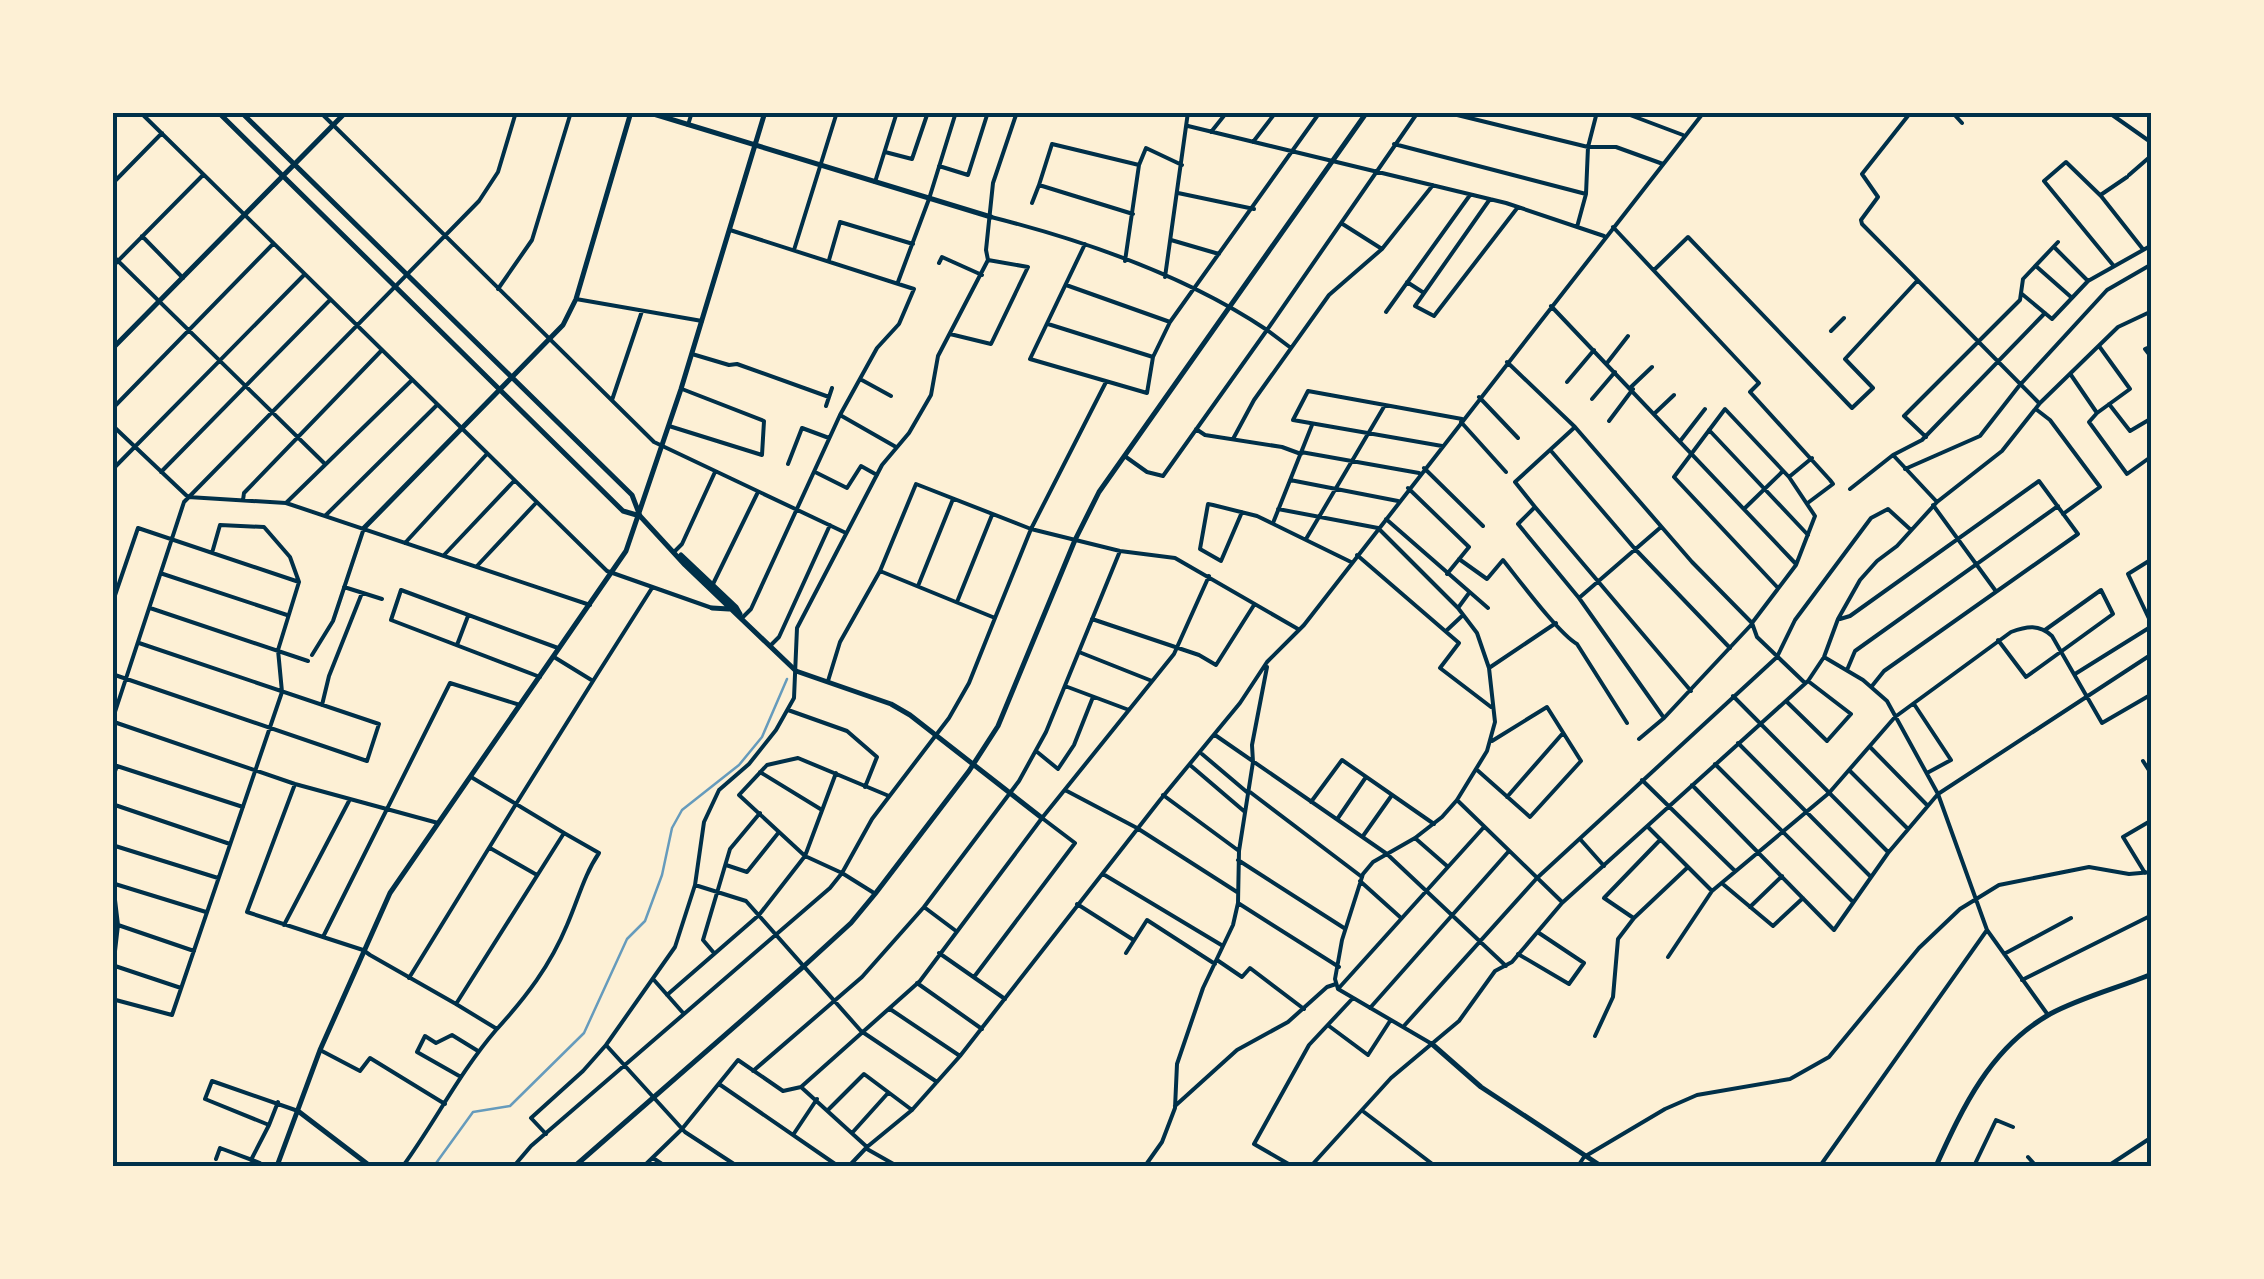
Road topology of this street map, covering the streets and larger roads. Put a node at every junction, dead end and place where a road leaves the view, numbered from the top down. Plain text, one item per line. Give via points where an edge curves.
1 (140, 112) edge
2 (218, 112) edge
3 (241, 112) edge
4 (320, 112) edge
5 (346, 112) edge
6 (516, 112) edge
7 (571, 112) edge
8 (631, 112) edge
9 (647, 112) edge
10 (692, 112) edge
11 (764, 112) edge
12 (837, 112) edge
13 (897, 112) edge
14 (928, 112) edge
15 (956, 112) edge
16 (988, 112) edge
17 (1017, 112) edge
18 (1188, 112) edge
19 (1227, 112) edge
20 (1276, 112) edge
21 (1320, 112) edge
22 (1368, 112) edge
23 (1418, 112) edge
24 (1445, 112) edge
25 (1597, 112) edge
26 (1622, 112) edge
27 (1704, 112) edge
28 (1910, 112) edge
29 (1952, 112) edge
30 (2108, 112) edge
31 (1962, 124) dead end
32 (332, 125) junction
33 (688, 125) junction
34 (1188, 126) junction
35 (1210, 132) junction
36 (162, 133) junction
37 (1685, 136) junction
38 (1253, 142) junction
39 (2152, 142) edge
40 (1394, 144) junction
41 (754, 145) junction
42 (1588, 147) junction
43 (885, 152) junction
44 (1293, 152) junction
45 (2152, 155) edge
46 (1332, 162) junction
47 (295, 164) junction
48 (1664, 164) junction
49 (1139, 165) junction
50 (1182, 165) junction
51 (821, 166) junction
52 (940, 166) junction
53 (1375, 171) junction
54 (203, 175) junction
55 (282, 176) junction
56 (876, 182) junction
57 (112, 184) edge
58 (1433, 184) junction
59 (1038, 185) junction
60 (1178, 193) junction
61 (1470, 194) junction
62 (1586, 194) junction
63 (2100, 195) junction
64 (929, 199) junction
65 (1490, 199) junction
66 (1032, 203) dead end
67 (1518, 207) junction
68 (1254, 208) junction
69 (1133, 214) junction
70 (244, 215) junction
71 (991, 217) junction
72 (1341, 223) junction
73 (1576, 227) junction
74 (1612, 227) junction
75 (730, 230) junction
76 (142, 236) junction
77 (445, 236) junction
78 (1605, 237) junction
79 (1170, 240) junction
80 (274, 244) junction
81 (912, 244) junction
82 (1085, 244) junction
83 (2152, 246) edge
84 (1382, 248) junction
85 (2142, 248) junction
86 (794, 250) junction
87 (1218, 254) junction
88 (112, 255) edge
89 (828, 260) junction
90 (988, 260) junction
91 (1125, 260) junction
92 (118, 261) junction
93 (939, 263) dead end
94 (2113, 264) junction
95 (2152, 264) edge
96 (2036, 266) junction
97 (112, 267) edge
98 (1654, 270) junction
99 (304, 275) junction
100 (406, 275) junction
101 (982, 275) junction
102 (1165, 277) junction
103 (183, 278) junction
104 (1917, 281) junction
105 (2088, 281) junction
106 (898, 282) junction
107 (1408, 282) junction
108 (1066, 285) junction
109 (394, 287) junction
110 (498, 288) junction
111 (1194, 289) junction
112 (1424, 293) junction
113 (2021, 293) junction
114 (2071, 297) junction
115 (576, 300) junction
116 (330, 301) junction
117 (160, 302) junction
118 (1230, 305) junction
119 (1551, 306) junction
120 (642, 311) junction
121 (2152, 311) edge
122 (1386, 312) dead end
123 (2045, 314) junction
124 (1844, 318) dead end
125 (702, 321) junction
126 (1170, 322) junction
127 (1046, 324) junction
128 (356, 326) junction
129 (1267, 330) junction
130 (190, 331) junction
131 (1830, 331) dead end
132 (950, 334) junction
133 (1628, 336) dead end
134 (550, 339) junction
135 (1978, 342) junction
136 (2099, 346) junction
137 (2152, 346) edge
138 (1290, 348) junction
139 (112, 349) edge
140 (1594, 350) junction
141 (381, 351) junction
142 (692, 354) junction
143 (1153, 357) junction
144 (2152, 358) edge
145 (219, 360) junction
146 (1507, 362) junction
147 (1607, 362) junction
148 (1997, 362) junction
149 (1652, 367) dead end
150 (1616, 372) junction
151 (2070, 374) junction
152 (512, 379) junction
153 (860, 379) junction
154 (411, 381) junction
155 (1106, 382) junction
156 (1567, 382) dead end
157 (245, 386) junction
158 (2019, 386) junction
159 (681, 388) junction
160 (832, 388) dead end
161 (1632, 388) junction
162 (500, 390) junction
163 (1674, 395) dead end
164 (890, 396) dead end
165 (829, 397) junction
166 (1480, 397) junction
167 (1592, 399) dead end
168 (612, 400) junction
169 (2109, 404) junction
170 (1385, 405) junction
171 (436, 406) junction
172 (826, 406) dead end
173 (2038, 406) junction
174 (112, 409) edge
175 (1705, 409) dead end
176 (272, 412) junction
177 (1654, 412) junction
178 (2096, 412) junction
179 (840, 416) junction
180 (2152, 418) edge
181 (1462, 420) junction
182 (1609, 421) dead end
183 (1312, 423) junction
184 (112, 425) edge
185 (669, 426) junction
186 (1575, 428) junction
187 (461, 430) junction
188 (1196, 430) junction
189 (1709, 430) junction
190 (1369, 433) junction
191 (1926, 437) junction
192 (298, 438) junction
193 (828, 438) junction
194 (1518, 438) dead end
195 (1232, 439) junction
196 (1681, 440) junction
197 (896, 446) junction
198 (1442, 446) junction
199 (134, 447) junction
200 (662, 448) junction
201 (1551, 450) junction
202 (1692, 452) junction
203 (1301, 453) junction
204 (487, 454) junction
205 (1124, 455) junction
206 (1892, 456) junction
207 (2152, 456) edge
208 (1812, 458) junction
209 (1352, 462) junction
210 (324, 463) junction
211 (788, 464) dead end
212 (1424, 468) junction
213 (1905, 468) junction
214 (112, 470) edge
215 (814, 471) junction
216 (1784, 471) junction
217 (160, 472) junction
218 (715, 472) junction
219 (1506, 472) dead end
220 (1419, 473) junction
221 (877, 475) junction
222 (1789, 477) junction
223 (1290, 480) junction
224 (514, 482) junction
225 (1408, 488) junction
226 (1765, 489) junction
227 (1850, 489) dead end
228 (1336, 490) junction
229 (758, 492) junction
230 (188, 497) junction
231 (953, 499) junction
232 (243, 500) junction
233 (1398, 501) junction
234 (1809, 502) junction
235 (286, 503) junction
236 (536, 503) junction
237 (1935, 503) junction
238 (2058, 506) junction
239 (1536, 507) junction
240 (1744, 508) junction
241 (1278, 509) junction
242 (796, 510) junction
243 (1242, 512) junction
244 (2064, 514) junction
245 (326, 515) junction
246 (992, 515) junction
247 (640, 516) junction
248 (1319, 518) junction
249 (1386, 519) junction
250 (1274, 523) junction
251 (830, 525) junction
252 (1483, 526) dead end
253 (1661, 527) junction
254 (364, 528) junction
255 (1378, 528) junction
256 (1031, 529) junction
257 (1911, 530) junction
258 (846, 533) junction
259 (1808, 535) junction
260 (1306, 539) junction
261 (1958, 539) junction
262 (172, 540) junction
263 (1075, 540) junction
264 (405, 543) junction
265 (1635, 550) junction
266 (676, 552) junction
267 (1120, 552) junction
268 (212, 553) junction
269 (1358, 554) junction
270 (444, 556) junction
271 (1459, 558) junction
272 (2152, 559) edge
273 (1352, 562) junction
274 (1796, 564) junction
275 (477, 566) junction
276 (1977, 566) junction
277 (880, 571) junction
278 (162, 574) junction
279 (613, 574) junction
280 (1447, 574) junction
281 (1209, 576) junction
282 (1600, 580) junction
283 (299, 582) junction
284 (713, 584) junction
285 (918, 586) junction
286 (344, 587) junction
287 (652, 588) junction
288 (1778, 588) junction
289 (1996, 591) junction
290 (1469, 592) junction
291 (362, 593) junction
292 (720, 598) junction
293 (1579, 598) junction
294 (382, 599) dead end
295 (956, 602) junction
296 (112, 604) edge
297 (1255, 604) junction
298 (590, 605) junction
299 (150, 608) junction
300 (712, 608) junction
301 (1458, 608) junction
302 (1488, 608) dead end
303 (732, 611) junction
304 (287, 615) junction
305 (468, 615) junction
306 (1463, 615) junction
307 (742, 618) junction
308 (995, 618) junction
309 (1092, 619) junction
310 (1838, 619) junction
311 (1557, 623) junction
312 (1752, 624) junction
313 (2152, 626) edge
314 (1298, 629) junction
315 (2045, 630) junction
316 (1446, 632) junction
317 (1998, 640) junction
318 (138, 644) junction
319 (457, 645) junction
320 (770, 646) junction
321 (1178, 648) junction
322 (1730, 648) junction
323 (560, 649) junction
324 (278, 650) junction
325 (2060, 650) junction
326 (1079, 652) junction
327 (2152, 654) edge
328 (312, 655) dead end
329 (554, 657) junction
330 (1824, 657) junction
331 (1778, 658) junction
332 (308, 661) dead end
333 (1268, 662) junction
334 (1489, 668) junction
335 (1847, 670) junction
336 (796, 671) junction
337 (112, 674) edge
338 (2075, 674) junction
339 (540, 677) junction
340 (127, 679) junction
341 (593, 681) junction
342 (1152, 681) junction
343 (828, 682) junction
344 (1806, 682) junction
345 (1065, 686) junction
346 (1872, 686) junction
347 (1691, 690) junction
348 (282, 692) junction
349 (2084, 695) junction
350 (1732, 696) junction
351 (2149, 696) edge
352 (1093, 698) junction
353 (1786, 701) junction
354 (1914, 703) junction
355 (322, 705) junction
356 (520, 706) junction
357 (2152, 706) edge
358 (1492, 709) junction
359 (788, 710) junction
360 (1129, 710) junction
361 (1894, 717) junction
362 (1664, 718) junction
363 (112, 721) edge
364 (1627, 723) dead end
365 (1758, 724) junction
366 (270, 728) junction
367 (1563, 733) junction
368 (936, 734) junction
369 (1214, 735) junction
370 (1639, 739) dead end
371 (1490, 742) junction
372 (1738, 743) junction
373 (1869, 746) junction
374 (1036, 751) junction
375 (1200, 753) junction
376 (2144, 761) dead end
377 (1254, 762) junction
378 (974, 764) junction
379 (1715, 764) junction
380 (1190, 765) junction
381 (1476, 769) junction
382 (256, 770) junction
383 (1849, 770) junction
384 (760, 772) junction
385 (836, 773) junction
386 (1927, 773) junction
387 (2152, 775) edge
388 (471, 777) junction
389 (1366, 777) junction
390 (112, 779) edge
391 (1642, 780) junction
392 (295, 784) junction
393 (1692, 785) junction
394 (865, 787) junction
395 (1065, 790) junction
396 (1010, 792) junction
397 (1248, 792) junction
398 (1829, 792) junction
399 (1938, 794) junction
400 (1164, 795) junction
401 (1392, 795) junction
402 (889, 796) junction
403 (1507, 797) junction
404 (350, 799) junction
405 (1457, 800) junction
406 (1311, 802) junction
407 (112, 804) edge
408 (516, 804) junction
409 (1927, 805) junction
410 (243, 807) junction
411 (1669, 807) junction
412 (389, 809) junction
413 (822, 810) junction
414 (1246, 812) junction
415 (1806, 812) junction
416 (760, 814) junction
417 (1042, 818) junction
418 (1337, 820) junction
419 (2152, 820) edge
420 (438, 824) junction
421 (1434, 824) junction
422 (1484, 827) junction
423 (1138, 828) junction
424 (1648, 828) junction
425 (1908, 829) junction
426 (780, 832) junction
427 (564, 833) junction
428 (1781, 833) junction
429 (1362, 837) junction
430 (1415, 838) junction
431 (1579, 838) junction
432 (1660, 840) junction
433 (230, 844) junction
434 (112, 845) edge
435 (490, 848) junction
436 (1239, 851) junction
437 (1510, 851) junction
438 (1760, 853) junction
439 (1888, 853) junction
440 (1387, 854) junction
441 (805, 856) junction
442 (1238, 860) junction
443 (726, 866) junction
444 (1448, 866) junction
445 (1604, 866) junction
446 (1688, 867) junction
447 (1737, 872) junction
448 (2148, 872) edge
449 (842, 873) junction
450 (1102, 873) junction
451 (112, 875) edge
452 (537, 875) junction
453 (1782, 876) junction
454 (218, 878) junction
455 (1536, 878) junction
456 (1871, 878) junction
457 (1361, 879) junction
458 (115, 884) edge
459 (696, 884) junction
460 (1722, 884) junction
461 (1426, 890) junction
462 (718, 891) junction
463 (1712, 891) junction
464 (1236, 892) junction
465 (875, 894) junction
466 (1803, 898) junction
467 (1977, 898) junction
468 (1238, 903) junction
469 (1562, 903) junction
470 (1853, 903) junction
471 (1077, 904) junction
472 (924, 907) junction
473 (1750, 907) junction
474 (207, 913) junction
475 (759, 915) junction
476 (1454, 915) junction
477 (2152, 915) edge
478 (1400, 917) junction
479 (1634, 918) junction
480 (2071, 918) dead end
481 (118, 925) junction
482 (284, 925) junction
483 (1346, 929) junction
484 (1988, 930) junction
485 (956, 931) junction
486 (1537, 932) junction
487 (776, 934) junction
488 (323, 938) junction
489 (1481, 939) junction
490 (1134, 940) junction
491 (1223, 946) junction
492 (363, 950) junction
493 (194, 951) junction
494 (714, 953) junction
495 (939, 953) junction
496 (1126, 954) dead end
497 (1518, 954) junction
498 (2004, 954) junction
499 (1668, 957) dead end
500 (1216, 962) junction
501 (113, 966) edge
502 (804, 966) junction
503 (1506, 966) junction
504 (1339, 967) junction
505 (2152, 974) edge
506 (112, 977) edge
507 (974, 977) junction
508 (409, 978) junction
509 (654, 979) junction
510 (2021, 980) junction
511 (917, 984) junction
512 (1337, 986) junction
513 (181, 988) junction
514 (667, 995) junction
515 (1352, 998) junction
516 (112, 999) edge
517 (1005, 999) junction
518 (835, 1001) junction
519 (456, 1004) junction
520 (888, 1008) junction
521 (1370, 1008) junction
522 (1304, 1009) junction
523 (684, 1014) junction
524 (2048, 1015) junction
525 (1390, 1020) junction
526 (1327, 1024) junction
527 (1403, 1027) junction
528 (497, 1030) junction
529 (982, 1030) junction
530 (861, 1032) junction
531 (1595, 1036) dead end
532 (1432, 1044) junction
533 (606, 1045) junction
534 (320, 1050) junction
535 (478, 1051) junction
536 (960, 1056) junction
537 (624, 1066) junction
538 (753, 1071) junction
539 (461, 1077) junction
540 (937, 1082) junction
541 (719, 1084) junction
542 (801, 1087) junction
543 (888, 1092) junction
544 (653, 1098) junction
545 (817, 1100) junction
546 (278, 1102) junction
547 (445, 1104) junction
548 (1175, 1106) junction
549 (828, 1110) junction
550 (912, 1110) junction
551 (298, 1111) junction
552 (1364, 1112) junction
553 (269, 1125) junction
554 (2013, 1127) dead end
555 (682, 1128) junction
556 (852, 1133) junction
557 (546, 1134) junction
558 (793, 1135) junction
559 (2152, 1137) edge
560 (866, 1148) junction
561 (1584, 1157) junction
562 (2028, 1157) dead end
563 (216, 1158) dead end
564 (653, 1158) junction
565 (251, 1160) junction
566 (260, 1163) dead end
567 (278, 1166) edge
568 (370, 1166) edge
569 (403, 1166) edge
570 (514, 1166) edge
571 (578, 1166) edge
572 (644, 1166) edge
573 (665, 1166) edge
574 (737, 1166) edge
575 (838, 1166) edge
576 (849, 1166) edge
577 (897, 1166) edge
578 (1146, 1166) edge
579 (1292, 1166) edge
580 (1311, 1166) edge
581 (1435, 1166) edge
582 (1578, 1166) edge
583 (1601, 1166) edge
584 (1820, 1166) edge
585 (1936, 1166) edge
586 (1974, 1166) edge
587 (2036, 1166) edge
588 (2108, 1166) edge

1 - 36 street
2 - 55 street
3 - 47 street
4 - 32 street
5 - 32 street
6 - 77 street via 498,172
7 - 110 street via 532,240
8 - 115 street
9 - 33 street
10 - 33 street
11 - 41 street
12 - 51 street
13 - 43 street
14 - 43 street via 912,159
15 - 52 street
16 - 52 street via 968,175
17 - 71 street via 993,184
18 - 34 street
19 - 35 street
20 - 38 street
21 - 44 street
22 - 46 street
23 - 40 street
24 - 42 street
25 - 42 street
26 - 37 street
27 - 37 street
28 - 104 street via 1862,174 1878,196 1862,220
29 - 31 street
30 - 39 street
32 - 47 street
32 - 77 street
33 - 41 street
34 - 35 street
34 - 50 street
35 - 38 street
36 - 54 street
36 - 57 street
37 - 48 street
38 - 44 street
40 - 53 street
40 - 62 street
41 - 51 street
41 - 75 street
42 - 48 street via 1616,147
42 - 62 street
43 - 56 street
44 - 46 street
44 - 68 street
45 - 63 street
46 - 53 street
46 - 118 street
47 - 55 street
47 - 100 street
48 - 74 street
49 - 50 street via 1146,148
49 - 59 street via 1052,144
49 - 69 street
50 - 60 street
51 - 56 street
51 - 86 street
52 - 64 street
53 - 58 street
53 - 72 street
54 - 70 street
54 - 76 street
55 - 70 street
55 - 109 street
56 - 64 street
58 - 61 street
58 - 84 street
59 - 66 street
59 - 69 street
60 - 68 street
60 - 79 street
61 - 65 street
61 - 107 street
62 - 73 street
63 - 85 street
63 - 94 street via 2066,162 2044,181
64 - 71 street
64 - 81 street
65 - 67 street
65 - 112 street
67 - 73 street
67 - 112 street via 1434,316 1415,306
68 - 87 street
69 - 91 street
70 - 80 street
70 - 103 street
71 - 82 street
71 - 90 street
72 - 84 street
72 - 129 street
73 - 78 street
74 - 78 street
74 - 98 street
75 - 86 street
75 - 125 street
76 - 92 street
76 - 103 street
77 - 100 street
77 - 110 street
78 - 119 street
79 - 87 street
79 - 102 street
80 - 99 street
80 - 130 street
81 - 89 street via 840,222
81 - 106 street
82 - 91 street
82 - 108 street
83 - 85 street
84 - 138 street via 1329,296
85 - 94 street
86 - 89 street
87 - 111 street
88 - 92 street
89 - 106 street
90 - 101 street
90 - 132 street via 1028,267 990,344
91 - 102 street
92 - 97 street
92 - 117 street
93 - 101 street via 942,257
94 - 105 street
95 - 158 street via 2106,290
96 - 105 street via 2056,244
96 - 113 street via 2023,279
96 - 114 street
98 - 104 street via 1688,236 1852,408 1874,388 1845,359
98 - 208 street via 1760,383 1750,392
99 - 116 street
99 - 145 street
100 - 109 street
100 - 152 street
101 - 132 street
102 - 111 street
103 - 117 street
104 - 135 street
105 - 114 street
106 - 153 street via 914,289 899,324
107 - 112 street
107 - 122 street
108 - 126 street
108 - 127 street
109 - 128 street
109 - 162 street
110 - 134 street
111 - 118 street
111 - 126 street
113 - 123 street
113 - 135 street
114 - 123 street via 2052,319
115 - 120 street
115 - 134 street
116 - 128 street
116 - 157 street
117 - 130 street
117 - 139 street
118 - 129 street
118 - 205 street
119 - 140 street
119 - 146 street
120 - 125 street
120 - 168 street
121 - 136 street via 2118,327
123 - 148 street
124 - 131 street
125 - 142 street
126 - 143 street
127 - 143 street
127 - 155 street via 1030,359
128 - 141 street
128 - 176 street
129 - 138 street
129 - 188 street
130 - 145 street
130 - 174 street
132 - 197 street via 938,356 932,394
133 - 147 street
134 - 152 street
134 - 168 street
135 - 148 street
135 - 191 street via 1904,416
136 - 151 street
136 - 169 street via 2130,389
137 - 144 street via 2145,349
138 - 195 street
140 - 147 street
140 - 156 street
141 - 154 street
141 - 192 street
142 - 159 street
142 - 165 street
143 - 155 street via 1146,393
145 - 157 street
145 - 199 street
146 - 166 street
146 - 186 street
147 - 150 street
148 - 158 street
148 - 191 street
149 - 161 street
150 - 161 street
150 - 167 street
151 - 173 street
151 - 178 street
152 - 162 street
152 - 247 street via 632,495
153 - 164 street
153 - 179 street
154 - 171 street
154 - 210 street
155 - 256 street
157 - 176 street
157 - 217 street
158 - 173 street
158 - 213 street via 1980,436
159 - 185 street
159 - 185 street via 764,421 762,455
160 - 165 street
161 - 177 street
161 - 182 street
162 - 187 street
162 - 247 street via 623,511
163 - 177 street
165 - 172 street
166 - 181 street
166 - 194 street
168 - 200 street
169 - 178 street
169 - 180 street via 2130,431
170 - 181 street
170 - 183 street via 1308,391 1293,420
170 - 190 street
171 - 187 street
171 - 245 street
173 - 237 street via 2002,451
173 - 244 street via 2100,487
175 - 196 street
176 - 192 street
176 - 230 street
177 - 196 street
178 - 207 street via 2089,422 2127,474
179 - 193 street
179 - 197 street
181 - 198 street
181 - 219 street
183 - 190 street
183 - 203 street
184 - 199 street
185 - 200 street
186 - 201 street
186 - 253 street
187 - 204 street
187 - 254 street
188 - 195 street
188 - 205 street via 1162,476
189 - 202 street
189 - 216 street via 1725,408
189 - 226 street
190 - 198 street
190 - 209 street
191 - 206 street
192 - 210 street
192 - 232 street
193 - 211 street via 802,428
193 - 215 street
195 - 203 street
196 - 202 street
197 - 221 street
198 - 212 street
199 - 214 street
199 - 217 street
200 - 218 street
200 - 247 street
201 - 239 street via 1515,482
201 - 265 street
202 - 240 street
202 - 288 street via 1674,477
203 - 209 street
203 - 223 street
204 - 224 street
204 - 264 street
205 - 263 street
206 - 213 street
206 - 227 street
208 - 222 street
208 - 234 street via 1832,484
209 - 220 street
209 - 228 street
210 - 235 street
212 - 220 street
212 - 252 street
213 - 237 street
215 - 221 street via 847,488 861,466
215 - 242 street
216 - 222 street
216 - 226 street
217 - 230 street
218 - 229 street
218 - 266 street
220 - 225 street
221 - 258 street
222 - 234 street
223 - 228 street
223 - 241 street
224 - 236 street
224 - 270 street
225 - 233 street
225 - 271 street via 1469,547
226 - 240 street
226 - 259 street
228 - 233 street
228 - 248 street
229 - 242 street
229 - 284 street
230 - 232 street
230 - 262 street
231 - 246 street
231 - 277 street via 914,486
231 - 285 street
232 - 235 street
233 - 249 street
234 - 259 street via 1815,516
235 - 245 street
236 - 275 street
236 - 279 street
237 - 257 street
237 - 261 street
238 - 244 street
238 - 261 street via 2039,481
238 - 276 street
239 - 282 street
239 - 293 street via 1518,524
240 - 274 street
241 - 248 street
241 - 250 street
242 - 251 street
242 - 307 street
243 - 243 street via 1208,504 1200,550 1221,561
243 - 250 street
244 - 289 street via 2078,534
245 - 254 street
246 - 256 street
246 - 295 street
247 - 266 street
247 - 279 street
248 - 255 street
248 - 260 street
249 - 255 street
249 - 280 street
250 - 260 street
251 - 258 street
251 - 320 street
253 - 265 street
253 - 312 street
254 - 264 street
254 - 286 street
255 - 269 street
255 - 301 street
256 - 263 street
256 - 308 street
257 - 310 street via 1860,580
257 - 331 street via 1888,509 1871,518 1795,620
258 - 336 street via 796,628
259 - 274 street
260 - 273 street
261 - 276 street
261 - 310 street
262 - 268 street
262 - 278 street
262 - 296 street via 138,528
263 - 267 street
263 - 378 street via 998,726
264 - 270 street
265 - 282 street
265 - 322 street
266 - 284 street
266 - 292 street
267 - 281 street via 1176,558
267 - 309 street
268 - 283 street
268 - 283 street via 220,525 264,527 290,557
269 - 273 street
269 - 316 street
270 - 275 street
271 - 280 street
271 - 311 street via 1487,580 1503,560
272 - 313 street via 2128,574
273 - 314 street
274 - 288 street
275 - 298 street
276 - 289 street
276 - 335 street via 1855,651
277 - 285 street
277 - 343 street via 840,642
278 - 299 street
278 - 304 street
279 - 287 street
279 - 298 street
280 - 290 street
281 - 297 street
281 - 321 street
282 - 293 street
282 - 347 street
283 - 304 street
284 - 307 street
285 - 295 street
286 - 291 street
286 - 328 street
287 - 300 street
287 - 341 street
288 - 312 street
289 - 346 street
290 - 301 street
290 - 302 street
291 - 294 street
291 - 355 street
292 - 300 street
292 - 303 street
293 - 362 street
295 - 308 street
297 - 314 street
297 - 321 street via 1216,666
298 - 323 street
299 - 318 street
299 - 324 street
300 - 303 street
301 - 306 street
303 - 307 street
304 - 324 street
305 - 319 street
305 - 319 street via 401,590 391,620
305 - 323 street
306 - 316 street
306 - 334 street
307 - 320 street
308 - 368 street via 969,684
309 - 321 street
309 - 326 street
310 - 330 street
311 - 334 street
311 - 364 street
312 - 322 street
312 - 331 street
313 - 338 street
314 - 333 street
315 - 317 street via 2022,627
315 - 325 street
315 - 325 street via 2101,590 2113,614
316 - 358 street via 1460,643 1440,668
317 - 325 street via 2026,677
317 - 354 street
318 - 340 street
318 - 348 street
319 - 339 street
320 - 336 street
321 - 342 street
322 - 347 street
323 - 329 street
324 - 332 street
324 - 348 street
325 - 338 street
326 - 342 street
326 - 345 street
327 - 349 street
329 - 339 street
329 - 341 street
330 - 335 street
330 - 344 street
331 - 344 street
331 - 350 street
333 - 369 street
333 - 377 street
334 - 358 street
335 - 346 street
336 - 343 street
336 - 359 street
337 - 340 street
338 - 349 street
339 - 356 street
340 - 363 street
340 - 366 street
341 - 408 street
342 - 360 street
343 - 368 street via 891,704
344 - 353 street
344 - 353 street via 1852,714 1827,741
345 - 352 street
345 - 374 street
346 - 361 street
347 - 362 street
348 - 355 street
348 - 366 street
349 - 351 street via 2102,724
349 - 399 street
350 - 365 street
350 - 391 street
351 - 357 street
352 - 360 street
352 - 374 street via 1058,769
353 - 365 street
354 - 361 street
354 - 386 street via 1951,760
355 - 366 street via 378,724 367,761
356 - 388 street
356 - 412 street via 450,683
358 - 371 street
359 - 394 street via 847,731 877,757
359 - 459 street via 749,764 719,790 704,822
360 - 395 street
361 - 373 street
361 - 386 street
362 - 370 street
363 - 382 street
365 - 372 street
365 - 398 street
366 - 382 street
367 - 371 street via 1546,707
367 - 403 street
367 - 403 street via 1580,761 1530,817
368 - 378 street
368 - 402 street
369 - 375 street
369 - 377 street
371 - 381 street
372 - 379 street
372 - 415 street
373 - 383 street
373 - 409 street
374 - 396 street
375 - 380 street
375 - 397 street
376 - 387 street
377 - 397 street
377 - 406 street
378 - 396 street
378 - 465 street
379 - 393 street
379 - 428 street
380 - 400 street
380 - 414 street
381 - 403 street
381 - 405 street
382 - 392 street
382 - 410 street
383 - 398 street
383 - 425 street
384 - 385 street via 767,764 798,758
384 - 413 street
384 - 416 street via 739,795
385 - 394 street
385 - 413 street
386 - 399 street
388 - 408 street
388 - 420 street
389 - 401 street
389 - 406 street via 1342,760
389 - 418 street
390 - 410 street via 117,766
391 - 411 street
391 - 431 street
392 - 404 street
392 - 482 street via 246,912
393 - 411 street
393 - 438 street
394 - 402 street
395 - 417 street
395 - 423 street
396 - 417 street
396 - 472 street
397 - 414 street
397 - 457 street
398 - 415 street
398 - 439 street
399 - 409 street
399 - 467 street
400 - 423 street
400 - 436 street
401 - 421 street
401 - 429 street
402 - 449 street
404 - 412 street
404 - 482 street
405 - 421 street
405 - 422 street
406 - 418 street
407 - 433 street
408 - 427 street
408 - 435 street
409 - 425 street
410 - 433 street
411 - 424 street
411 - 447 street
412 - 420 street
412 - 488 street
413 - 441 street
414 - 436 street
415 - 428 street
415 - 456 street
416 - 426 street
416 - 443 street via 730,849
417 - 485 street
417 - 507 street via 1076,843
418 - 429 street
419 - 448 street via 2123,838
420 - 492 street via 390,893
421 - 430 street
422 - 437 street
422 - 444 street
423 - 450 street
423 - 464 street
424 - 432 street
424 - 445 street
425 - 439 street
426 - 441 street
426 - 443 street via 747,872
427 - 452 street
427 - 528 street via 599,852 538,983
428 - 438 street
428 - 470 street
429 - 440 street
430 - 440 street
430 - 444 street
431 - 445 street
431 - 455 street
432 - 446 street
432 - 479 street via 1604,898
433 - 454 street
434 - 454 street
435 - 452 street
435 - 508 street
436 - 442 street
437 - 455 street
437 - 476 street
438 - 447 street
438 - 453 street
439 - 456 street
440 - 457 street
440 - 461 street
441 - 449 street
441 - 475 street
442 - 464 street
442 - 483 street
443 - 462 street
444 - 461 street
445 - 469 street
446 - 463 street
446 - 479 street
447 - 460 street
448 - 467 street via 2089,868 1999,885
449 - 465 street
449 - 487 street
450 - 471 street
450 - 491 street
451 - 458 street
452 - 519 street
453 - 466 street
453 - 473 street
454 - 474 street
455 - 469 street
455 - 489 street
456 - 470 street
457 - 478 street
457 - 483 street
458 - 474 street
458 - 481 street
459 - 462 street
459 - 509 street via 683,928
460 - 463 street
460 - 473 street
461 - 476 street
461 - 478 street
462 - 475 street via 746,901
462 - 494 street via 703,940
463 - 499 street
464 - 468 street
465 - 502 street
466 - 470 street via 1834,930
466 - 473 street via 1773,926
467 - 484 street
467 - 561 street via 1919,948 1829,1057 1790,1079 1698,1095
468 - 491 street
468 - 504 street
469 - 486 street
471 - 490 street
471 - 517 street
472 - 485 street
472 - 518 street
474 - 493 street
475 - 487 street
475 - 494 street
476 - 489 street
476 - 521 street
477 - 510 street
478 - 512 street
479 - 531 street via 1618,938 1613,997
480 - 498 street
481 - 493 street
481 - 501 street
482 - 488 street
483 - 504 street
484 - 498 street
484 - 584 street
485 - 495 street
486 - 497 street
486 - 497 street via 1584,963 1569,984
487 - 502 street
487 - 523 street
488 - 492 street
489 - 503 street
489 - 527 street
490 - 496 street
490 - 500 street via 1147,920
491 - 500 street
492 - 508 street
492 - 534 street
493 - 513 street
494 - 514 street
495 - 507 street
495 - 511 street
497 - 503 street
498 - 510 street
500 - 522 street via 1242,977 1250,968
500 - 548 street via 1177,1064
501 - 506 street
501 - 513 street
502 - 518 street
502 - 544 street
503 - 532 street via 1495,970 1460,1021
504 - 512 street
505 - 524 street
507 - 517 street
508 - 519 street
509 - 514 street
509 - 533 street
510 - 524 street
511 - 520 street
511 - 529 street
512 - 515 street
512 - 522 street
513 - 516 street via 172,1015
514 - 523 street
515 - 521 street
515 - 526 street
517 - 529 street
518 - 530 street
518 - 538 street
519 - 528 street
520 - 530 street
520 - 536 street
521 - 525 street
522 - 548 street via 1237,1050
523 - 537 street
524 - 585 street via 1984,1074
525 - 526 street via 1368,1055
525 - 527 street
526 - 579 street via 1254,1144
527 - 532 street
528 - 535 street
529 - 536 street
530 - 540 street
530 - 542 street
532 - 552 street
532 - 561 street
533 - 537 street
533 - 557 street via 531,1118
534 - 547 street via 360,1071 370,1058
534 - 551 street
535 - 539 street
535 - 539 street via 452,1035 436,1042 424,1036 417,1052
536 - 540 street
537 - 544 street
537 - 557 street
538 - 541 street via 738,1060
538 - 542 street via 784,1091
539 - 547 street
540 - 550 street
541 - 555 street
541 - 558 street
542 - 545 street
543 - 549 street via 864,1074
543 - 550 street
543 - 556 street
544 - 555 street
544 - 571 street
545 - 549 street
545 - 558 street
546 - 551 street
546 - 553 street
546 - 553 street via 212,1081 205,1099
547 - 569 street
548 - 578 street
549 - 556 street
550 - 560 street
551 - 567 street
551 - 568 street
552 - 580 street
552 - 581 street
553 - 565 street
554 - 586 street via 1996,1120
555 - 564 street
555 - 574 street
556 - 560 street
557 - 570 street
558 - 575 street
559 - 588 street
560 - 576 street
560 - 577 street
561 - 582 street
561 - 583 street
562 - 587 street
563 - 565 street via 220,1148
564 - 572 street
564 - 573 street
565 - 566 street

